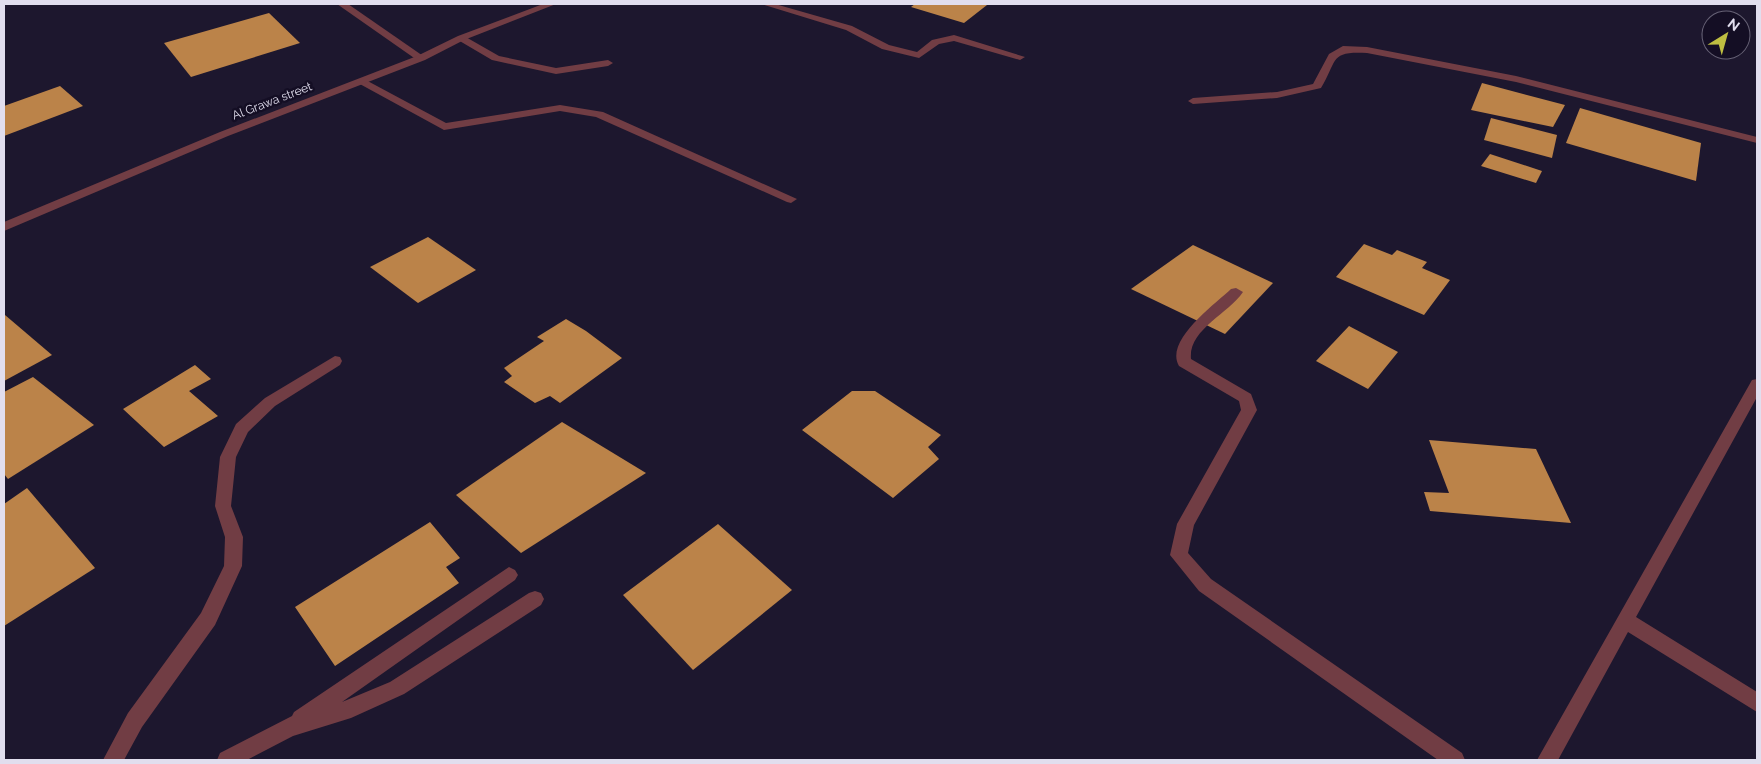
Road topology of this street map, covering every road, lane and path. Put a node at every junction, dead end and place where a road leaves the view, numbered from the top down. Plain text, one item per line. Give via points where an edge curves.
1 (342, 4) edge
2 (551, 4) edge
3 (766, 4) edge
4 (461, 38) junction
5 (1020, 57) dead end
6 (421, 58) junction
7 (608, 63) dead end
8 (362, 81) junction
9 (1193, 101) dead end
10 (1757, 140) edge
11 (791, 199) dead end
12 (4, 227) edge
13 (1236, 292) dead end
14 (335, 361) dead end
15 (1757, 384) edge
16 (509, 575) dead end
17 (535, 599) dead end
18 (1626, 620) junction
19 (1757, 703) edge
20 (289, 727) junction
21 (114, 760) edge
22 (227, 760) edge
23 (1455, 760) edge
24 (1547, 760) edge

1 - 6 street
2 - 4 street, Al Grawa street
3 - 5 street via 849,28 886,47 919,55 936,42 954,38
4 - 6 street, Al Grawa street
4 - 7 street via 496,58 556,71
6 - 8 street, Al Grawa street
8 - 11 street via 444,127 560,108 599,114
8 - 12 street, Al Grawa street via 224,134
9 - 10 street via 1277,95 1317,86 1333,56 1342,49 1367,50 1516,80
13 - 23 street via 1189,337 1183,350 1184,362 1246,398 1248,410 1186,524 1179,555 1205,586
14 - 21 street via 270,402 242,428 228,457 223,506 234,537 233,566 208,619 134,720
15 - 18 street
16 - 20 street
17 - 20 street via 397,688 351,709
18 - 19 street
18 - 24 street
20 - 22 street

